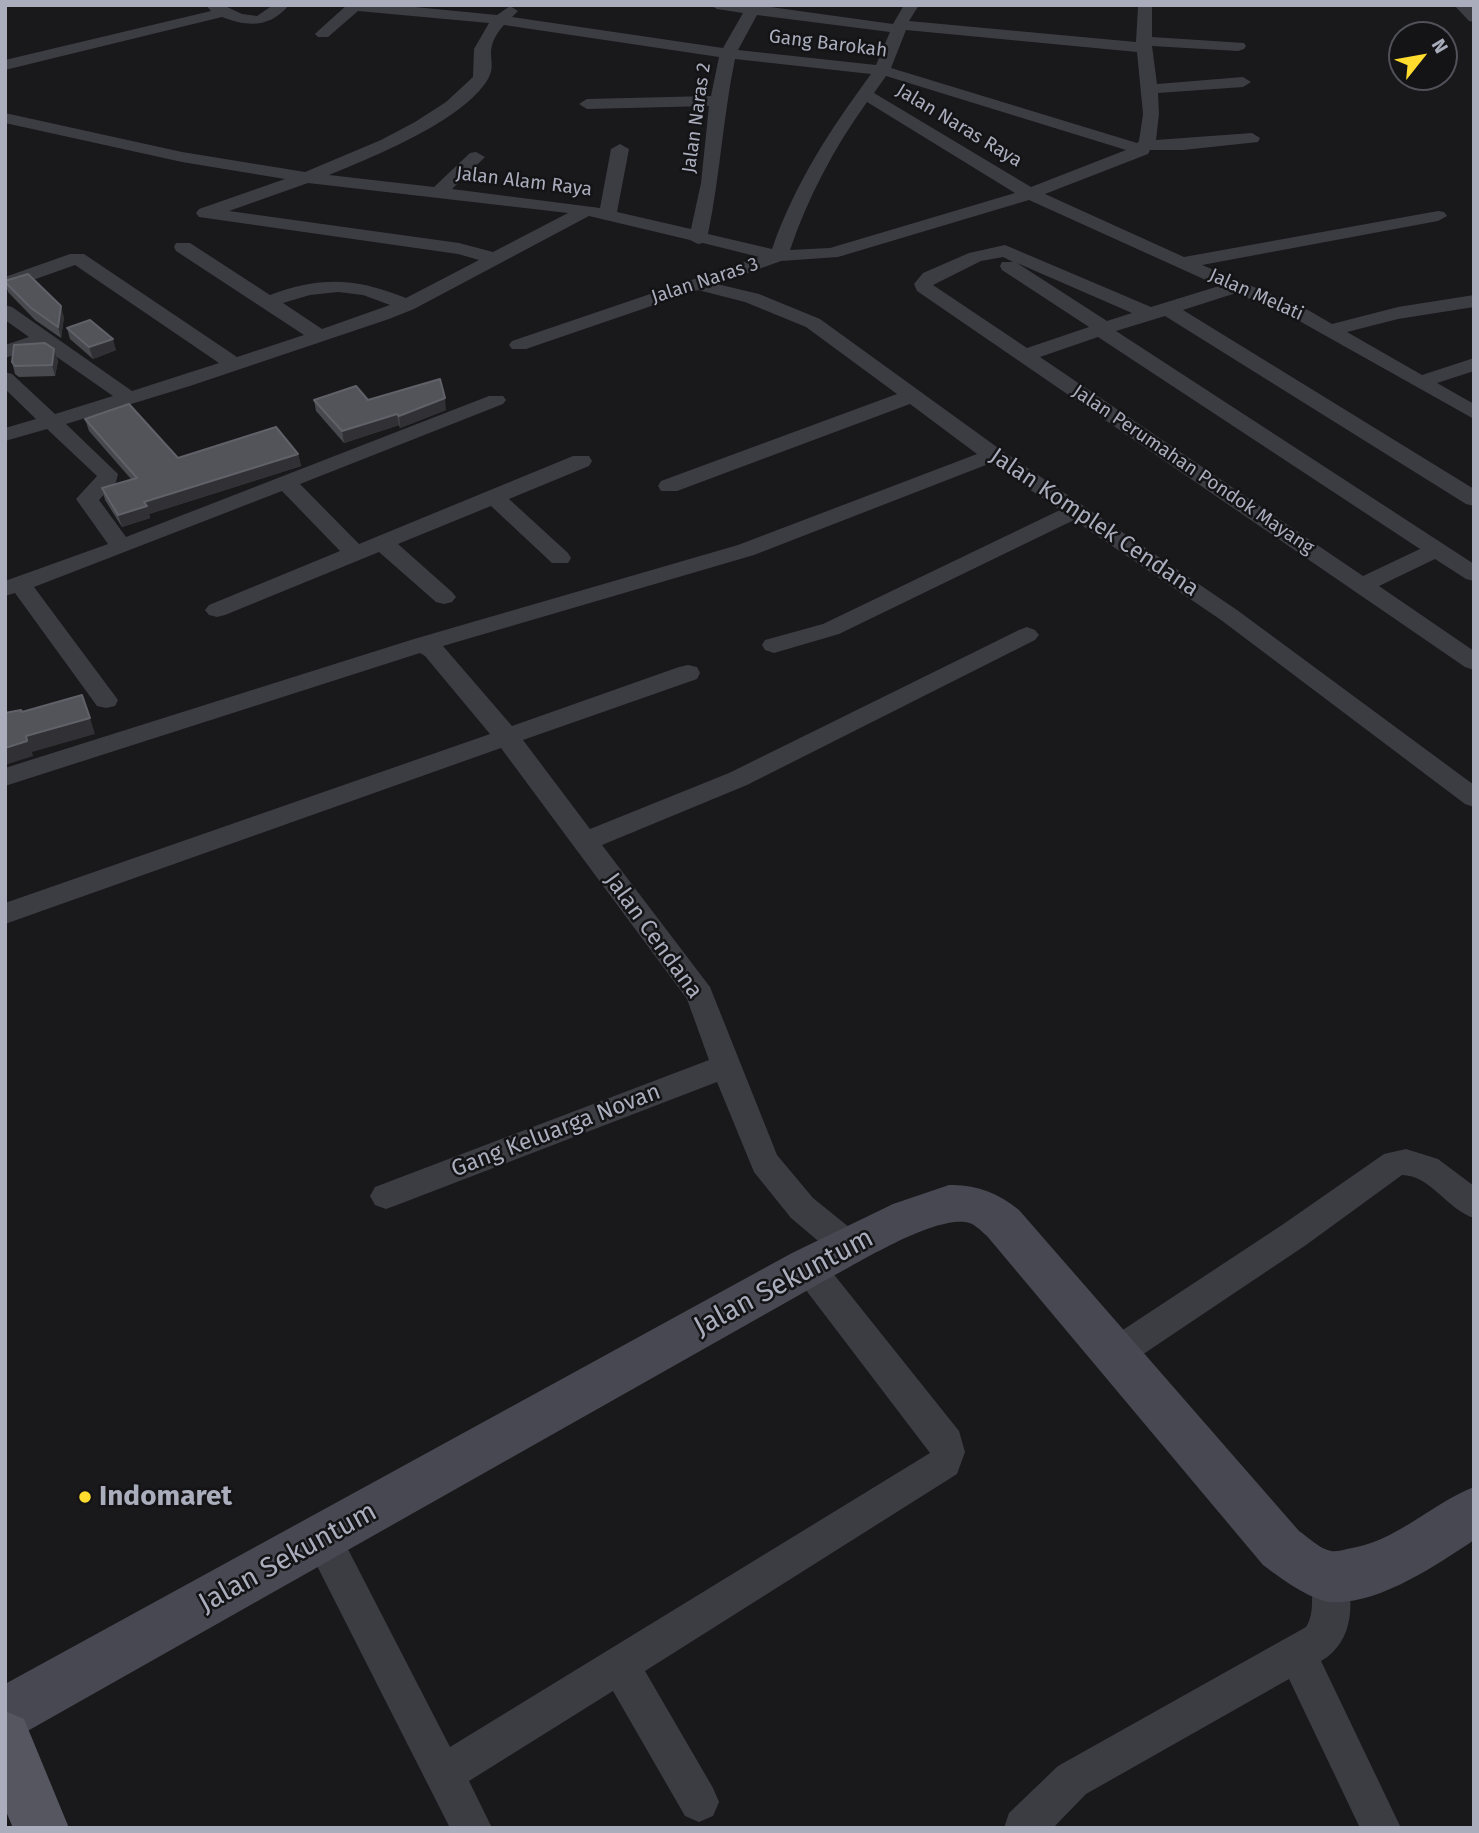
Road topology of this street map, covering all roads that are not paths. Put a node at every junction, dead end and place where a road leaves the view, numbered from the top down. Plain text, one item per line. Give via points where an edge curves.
1 (282, 5) edge
2 (516, 5) edge
3 (717, 5) edge
4 (912, 5) edge
5 (1461, 5) edge
6 (355, 6) edge
7 (1146, 7) dead end
8 (219, 9) edge
9 (753, 9) junction
10 (1474, 18) edge
11 (501, 20) junction
12 (900, 27) junction
13 (323, 34) dead end
14 (1145, 45) junction
15 (1238, 46) dead end
16 (728, 52) junction
17 (5, 65) edge
18 (881, 70) junction
19 (1243, 82) dead end
20 (1149, 89) junction
21 (866, 94) junction
22 (718, 101) junction
23 (587, 104) dead end
24 (5, 118) edge
25 (1252, 138) dead end
26 (1144, 147) junction
27 (620, 149) dead end
28 (476, 157) dead end
29 (305, 177) junction
30 (439, 192) junction
31 (1030, 194) junction
32 (587, 210) junction
33 (607, 215) junction
34 (1438, 216) dead end
35 (698, 239) junction
36 (183, 247) dead end
37 (989, 253) junction
38 (779, 256) junction
39 (495, 257) junction
40 (1183, 263) junction
41 (5, 284) edge
42 (696, 284) junction
43 (1238, 286) junction
44 (1474, 301) edge
45 (269, 302) junction
46 (407, 305) junction
47 (5, 311) edge
48 (1160, 312) junction
49 (1103, 330) junction
50 (1331, 330) junction
51 (320, 336) junction
52 (44, 338) junction
53 (519, 345) dead end
54 (5, 352) edge
55 (1025, 355) junction
56 (1474, 364) edge
57 (235, 365) junction
58 (5, 379) edge
59 (1421, 382) junction
60 (912, 396) junction
61 (129, 398) junction
62 (496, 400) dead end
63 (1474, 413) edge
64 (52, 421) junction
65 (5, 435) edge
66 (993, 455) junction
67 (581, 461) dead end
68 (285, 482) junction
69 (669, 486) dead end
70 (494, 497) junction
71 (1474, 499) edge
72 (1076, 511) junction
73 (383, 543) junction
74 (122, 547) junction
75 (1436, 550) junction
76 (356, 554) junction
77 (560, 558) dead end
78 (1474, 574) edge
79 (1362, 585) junction
80 (13, 586) edge
81 (444, 597) dead end
82 (217, 610) dead end
83 (1027, 635) dead end
84 (423, 644) junction
85 (774, 645) dead end
86 (1474, 662) edge
87 (688, 673) dead end
88 (106, 700) dead end
89 (505, 735) junction
90 (5, 777) edge
91 (1474, 798) edge
92 (583, 842) junction
93 (5, 914) edge
94 (726, 1066) junction
95 (386, 1196) dead end
96 (1474, 1205) edge
97 (828, 1257) junction
98 (1115, 1354) junction
99 (1474, 1511) edge
100 (323, 1539) junction
101 (1329, 1577) junction
102 (1298, 1655) junction
103 (620, 1665) junction
104 (5, 1714) edge
105 (5, 1738) edge
106 (443, 1774) junction
107 (699, 1802) dead end
108 (41, 1828) edge
109 (472, 1828) edge
110 (1024, 1828) edge
111 (1381, 1828) edge

1 - 8 street via 256,20
2 - 11 street
3 - 9 street
4 - 12 street, Jalan Naras 3
5 - 10 street
6 - 11 street, Gang Barokah
6 - 13 street
7 - 14 street
8 - 17 street
9 - 12 street
9 - 16 street, Jalan Naras 2
11 - 16 street, Gang Barokah
11 - 29 street via 488,34 481,51 483,76 471,90 414,131
12 - 14 street
12 - 18 street, Jalan Naras 3
14 - 15 street
14 - 20 street
16 - 18 street, Gang Barokah
16 - 22 street, Jalan Naras 2
18 - 21 street, Jalan Naras 3
18 - 26 street, Gang Barokah
19 - 20 street
20 - 26 street via 1149,135
21 - 31 street, Jalan Naras Raya
21 - 38 street, Jalan Naras 3 via 841,127 796,206
22 - 23 street
22 - 35 street, Jalan Naras 2
24 - 29 street, Jalan Alam Raya via 182,157
25 - 26 street
26 - 31 street, Jalan Alam Raya
27 - 33 street
28 - 30 street
29 - 30 street, Jalan Alam Raya
29 - 39 street via 205,213
30 - 32 street, Jalan Alam Raya
31 - 38 street, Jalan Alam Raya via 831,253
31 - 40 street, Jalan Melati
32 - 33 street, Jalan Alam Raya
32 - 39 street
33 - 35 street, Jalan Alam Raya
34 - 40 street
35 - 38 street, Jalan Alam Raya
36 - 45 street
37 - 48 street, Jalan Perumahan Pondok Mayang via 1017,254
37 - 49 street
37 - 55 street, Jalan Perumahan Pondok Mayang via 930,277 924,287
38 - 42 street, Jalan Naras 3
39 - 46 street
40 - 43 street, Jalan Melati
41 - 57 street via 77,258
42 - 53 street, Jalan Naras 3
42 - 60 street, Jalan Komplek Cendana via 752,298 813,323
43 - 48 street
43 - 50 street, Jalan Melati
44 - 50 street
45 - 46 street via 299,290 341,285 361,287
45 - 51 street
46 - 51 street
47 - 52 street
48 - 49 street
48 - 71 street, Jalan Perumahan Pondok Mayang
49 - 55 street
49 - 75 street
50 - 59 street, Jalan Melati
51 - 57 street
52 - 54 street
52 - 61 street
55 - 79 street, Jalan Perumahan Pondok Mayang
56 - 59 street
57 - 61 street
58 - 64 street
59 - 63 street, Jalan Melati
60 - 66 street, Jalan Komplek Cendana
60 - 69 street
61 - 64 street
62 - 68 street
64 - 65 street
64 - 74 street via 107,474 88,499
66 - 72 street, Jalan Komplek Cendana
66 - 84 street via 746,550
67 - 70 street
68 - 74 street
68 - 76 street
70 - 73 street
70 - 77 street
72 - 85 street via 831,629
72 - 91 street, Jalan Komplek Cendana via 1229,615
73 - 76 street
73 - 81 street
74 - 80 street
75 - 78 street
75 - 79 street
76 - 82 street
79 - 86 street, Jalan Perumahan Pondok Mayang
80 - 88 street
83 - 92 street via 738,779
84 - 89 street, Jalan Cendana
84 - 90 street
87 - 89 street
89 - 92 street, Jalan Cendana
89 - 93 street
92 - 94 street, Jalan Cendana via 700,995
94 - 95 street, Gang Keluarga Novan
94 - 97 street, Jalan Cendana via 765,1163 802,1208
96 - 98 street via 1423,1166 1405,1160 1395,1163
97 - 98 street, Jalan Sekuntum via 947,1203 976,1204 1003,1223
97 - 100 street, Jalan Sekuntum
97 - 103 street, Jalan Cendana via 946,1443 947,1459
98 - 101 street, Jalan Sekuntum via 1281,1548
99 - 101 street via 1410,1553 1370,1571
100 - 104 street, Jalan Sekuntum
100 - 106 street
101 - 102 street via 1332,1620 1320,1641
102 - 110 street via 1072,1780
102 - 111 street
103 - 106 street
103 - 107 street
105 - 108 main road
106 - 109 street

